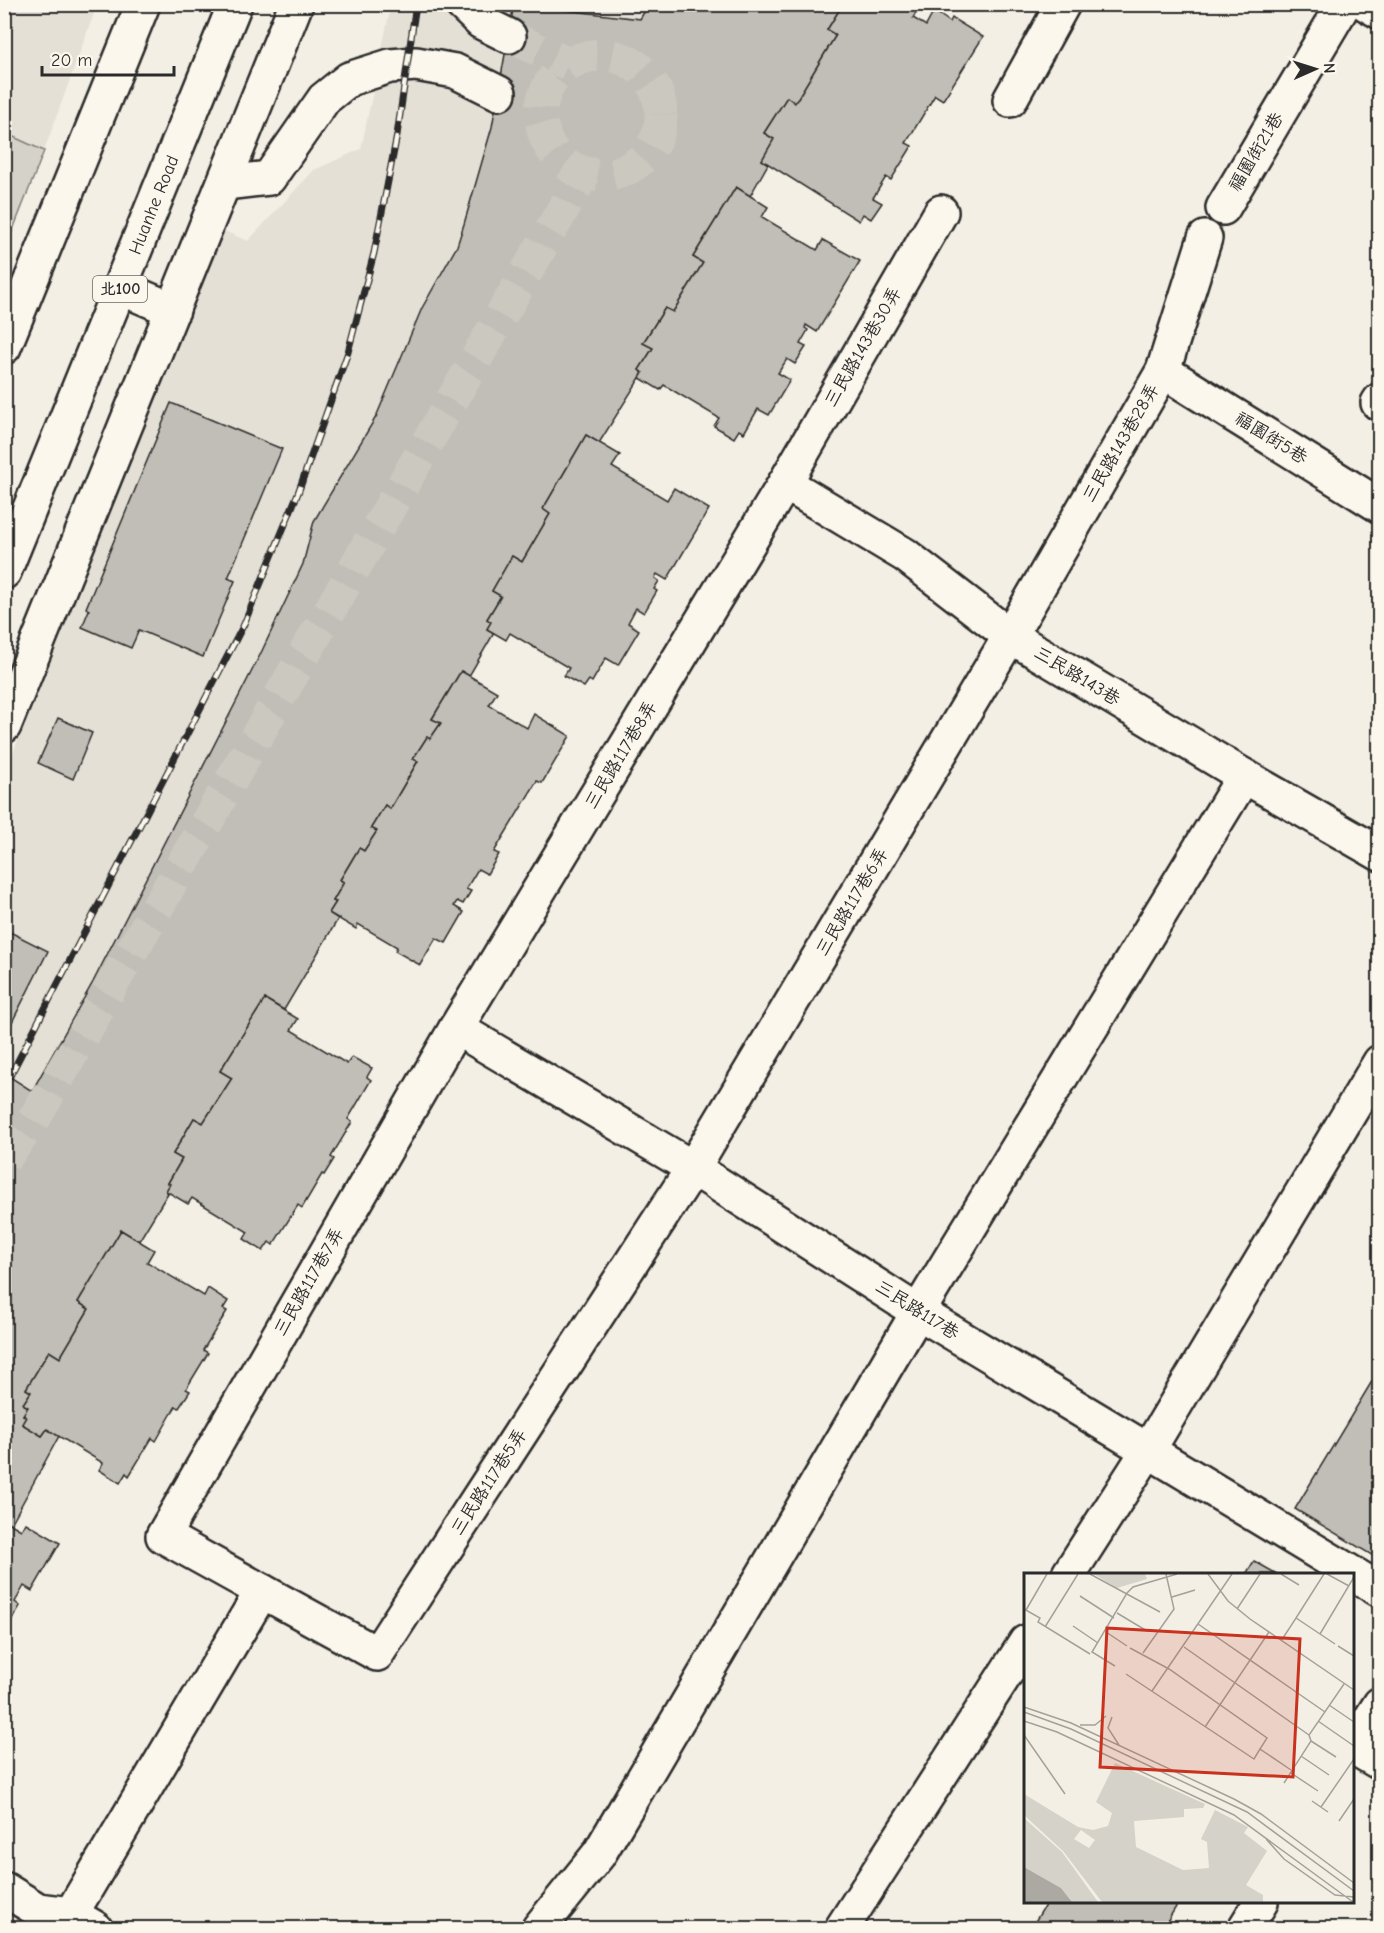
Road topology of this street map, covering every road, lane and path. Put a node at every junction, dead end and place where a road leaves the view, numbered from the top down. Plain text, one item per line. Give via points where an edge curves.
1 (142, 4) edge
2 (235, 4) edge
3 (296, 4) edge
4 (462, 4) edge
5 (1063, 4) edge
6 (1344, 4) edge
7 (1366, 4) edge
8 (1380, 12) edge
9 (509, 36) tunnel mouth
10 (499, 93) dead end
11 (1010, 100) dead end
12 (225, 183) junction
13 (1223, 208) dead end
14 (941, 212) dead end
15 (1204, 238) dead end
16 (121, 288) junction
17 (173, 310) junction
18 (4, 347) edge
19 (1162, 371) junction
20 (785, 483) junction
21 (1380, 506) edge
22 (4, 572) edge
23 (1010, 636) junction
24 (4, 726) edge
25 (1244, 776) junction
26 (1380, 854) edge
27 (456, 1028) junction
28 (1380, 1062) edge
29 (693, 1168) junction
30 (918, 1312) junction
31 (1149, 1449) junction
32 (1070, 1573) edge
33 (1352, 1573) edge
34 (1354, 1574) edge
35 (1380, 1590) edge
36 (262, 1591) junction
37 (1024, 1645) edge
38 (1380, 1704) edge
39 (1354, 1746) edge
40 (1354, 1749) edge
41 (1380, 1762) edge
42 (4, 1889) edge
43 (1260, 1903) edge
44 (33, 1919) edge
45 (83, 1921) edge
46 (539, 1929) edge
47 (842, 1929) edge
48 (1245, 1929) edge

1 - 18 main road
2 - 16 main road, Huanhe Road / 北100
3 - 12 main road
4 - 9 main road via 481,22
5 - 11 main road
6 - 13 main road, 福園街21巷
7 - 8 main road
10 - 12 main road via 455,71 416,64 390,66 349,79 324,99 269,178
12 - 17 main road
14 - 20 main road, 三民路143巷30弄
15 - 19 main road, 三民路143巷28弄
16 - 17 main road
16 - 22 main road, Huanhe Road / 北100
17 - 24 main road
19 - 21 main road, 福園街5巷
19 - 23 main road, 三民路143巷28弄
20 - 23 main road, 三民路143巷 via 905,555
20 - 27 main road, 三民路117巷8弄
23 - 25 main road, 三民路143巷
23 - 29 main road, 三民路117巷6弄
25 - 26 main road, 三民路143巷
25 - 30 main road
27 - 29 main road, 三民路117巷
27 - 36 main road, 三民路117巷7弄 via 163,1536
28 - 31 main road
29 - 30 main road, 三民路117巷
29 - 36 main road, 三民路117巷5弄 via 377,1654
30 - 31 main road, 三民路117巷
30 - 46 main road via 598,1854
31 - 32 main road
31 - 33 main road, 三民路117巷
34 - 35 main road, 三民路117巷
36 - 45 main road
37 - 47 main road
38 - 39 main road
40 - 41 main road
42 - 44 main road
43 - 48 main road
44 - 45 main road

